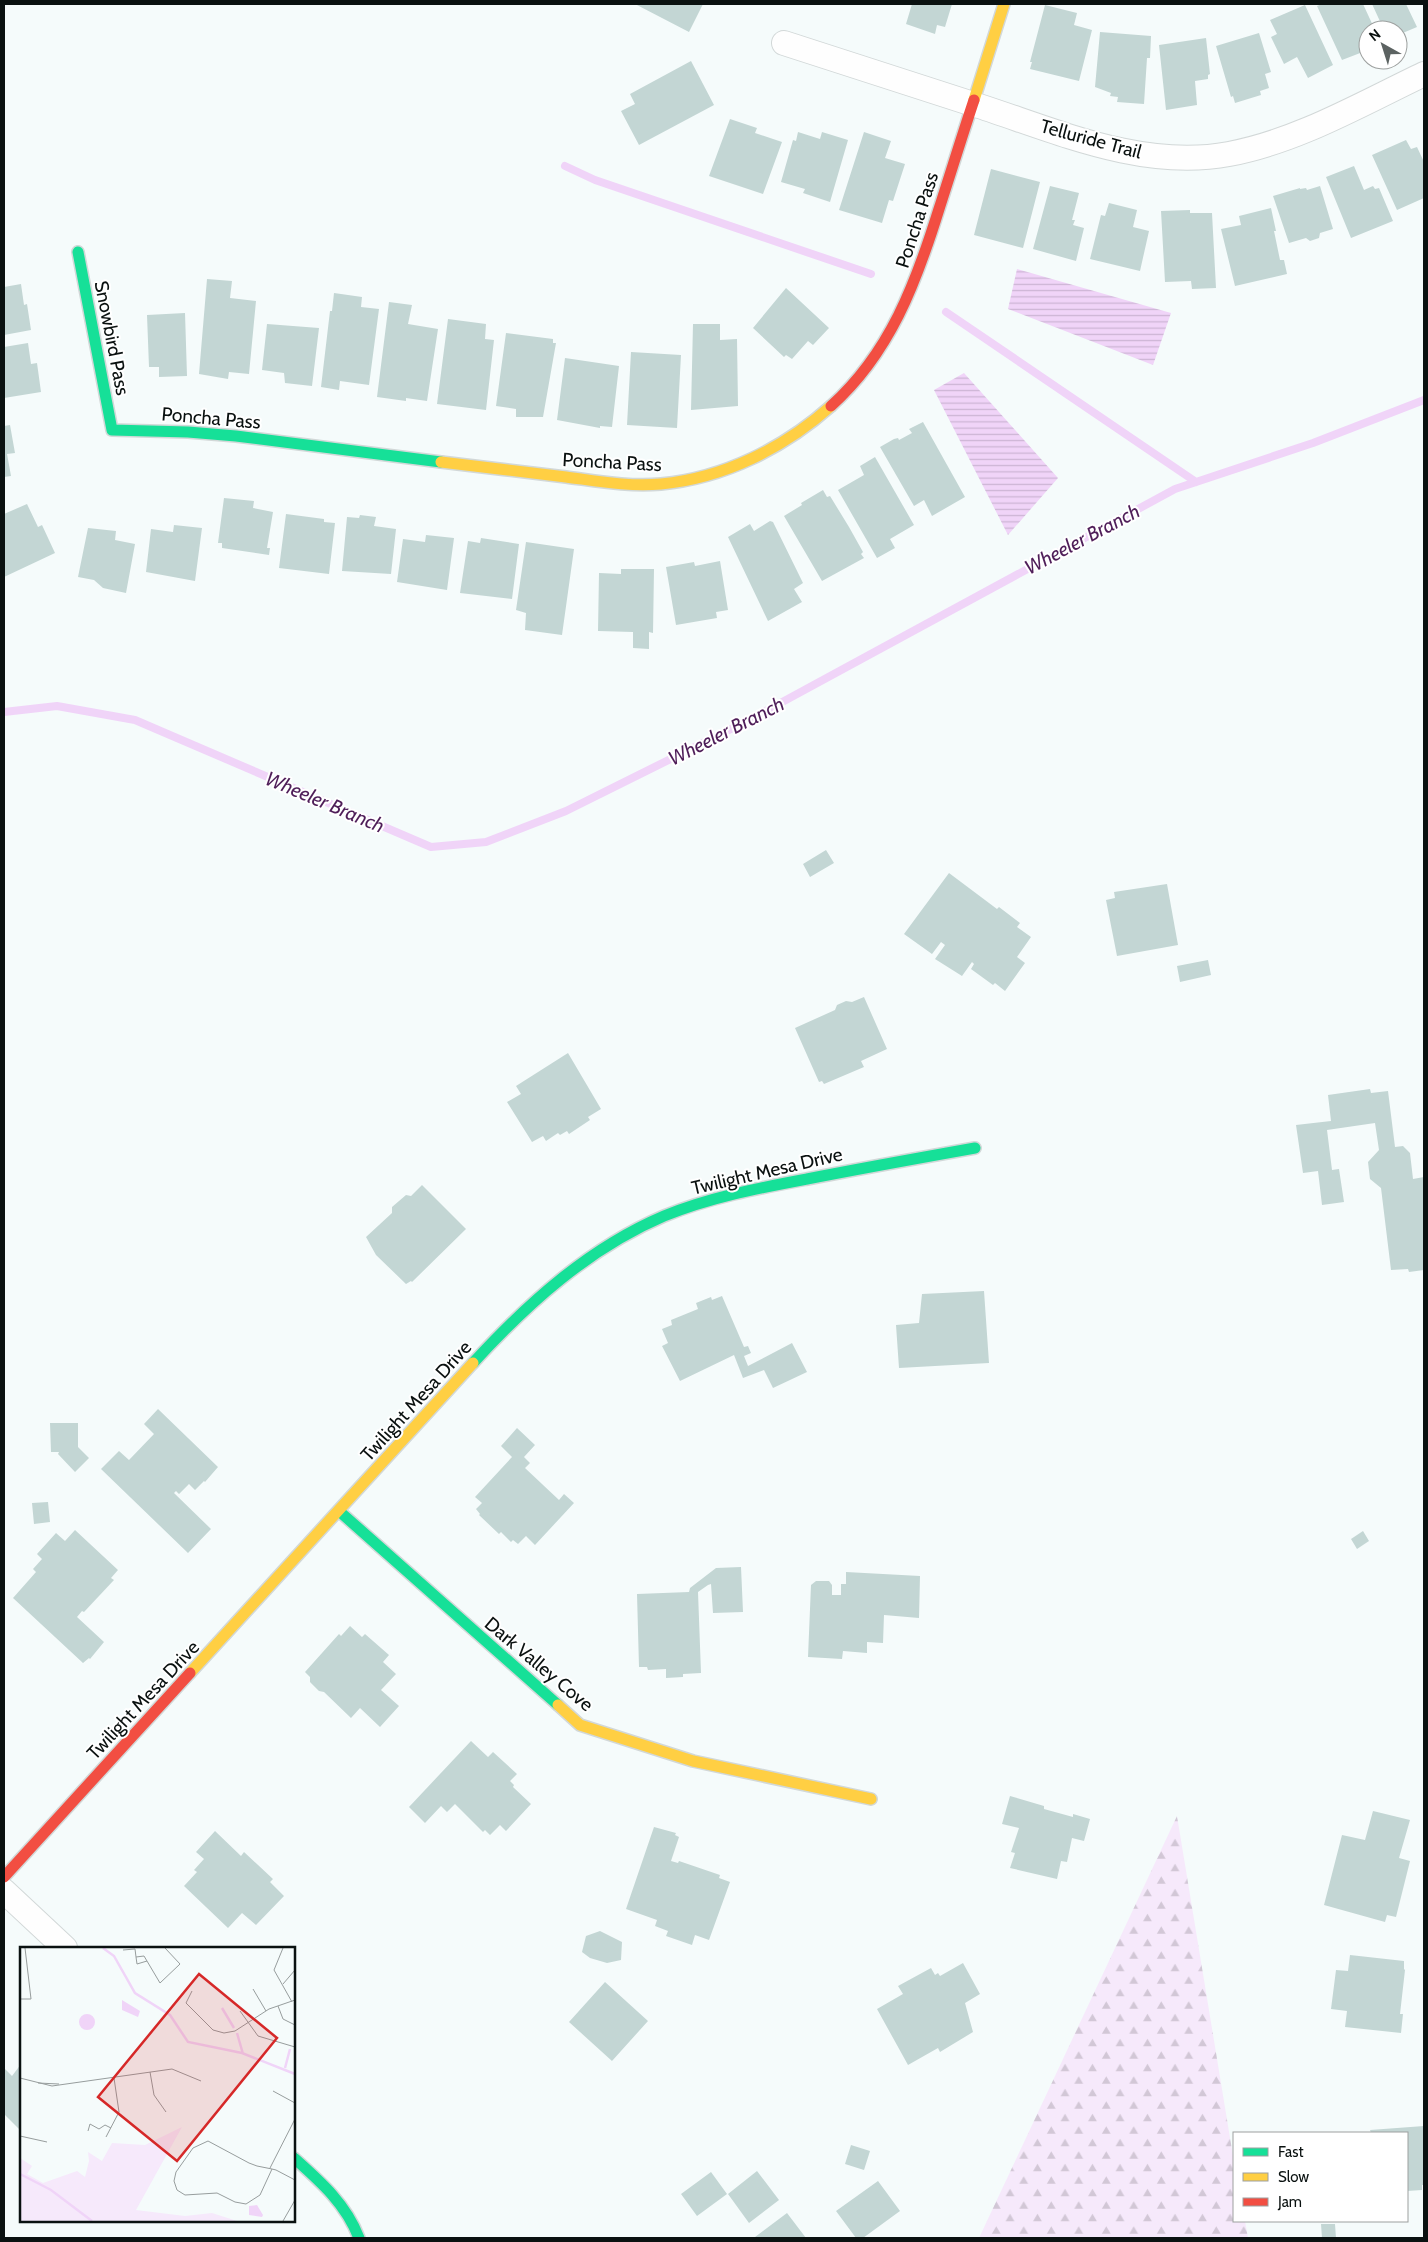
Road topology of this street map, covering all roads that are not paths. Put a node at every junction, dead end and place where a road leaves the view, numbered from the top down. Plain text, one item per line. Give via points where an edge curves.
1 (1004, 4) edge
2 (784, 43) dead end
3 (1424, 74) edge
4 (972, 104) junction
5 (78, 252) dead end
6 (112, 430) joint
7 (976, 1148) dead end
8 (339, 1511) junction
9 (871, 1800) dead end
10 (4, 1877) edge
11 (4, 1891) edge
12 (65, 1947) edge
13 (295, 2159) edge
14 (359, 2238) edge

1 - 4 street, Poncha Pass
2 - 4 street, Telluride Trail
3 - 4 street, Telluride Trail via 1291,137 1261,147 1200,158 1170,158 1108,148
4 - 6 street, Poncha Pass via 910,296 883,347 826,411 790,438 742,463 714,473 662,484 612,483 236,436
5 - 6 street, Snowbird Pass
7 - 8 street, Twilight Mesa Drive via 724,1196 662,1217 629,1233 589,1257 529,1304
8 - 9 street, Dark Valley Cove via 580,1725 694,1761
8 - 10 street, Twilight Mesa Drive
11 - 12 street
13 - 14 street via 340,2201 354,2222

